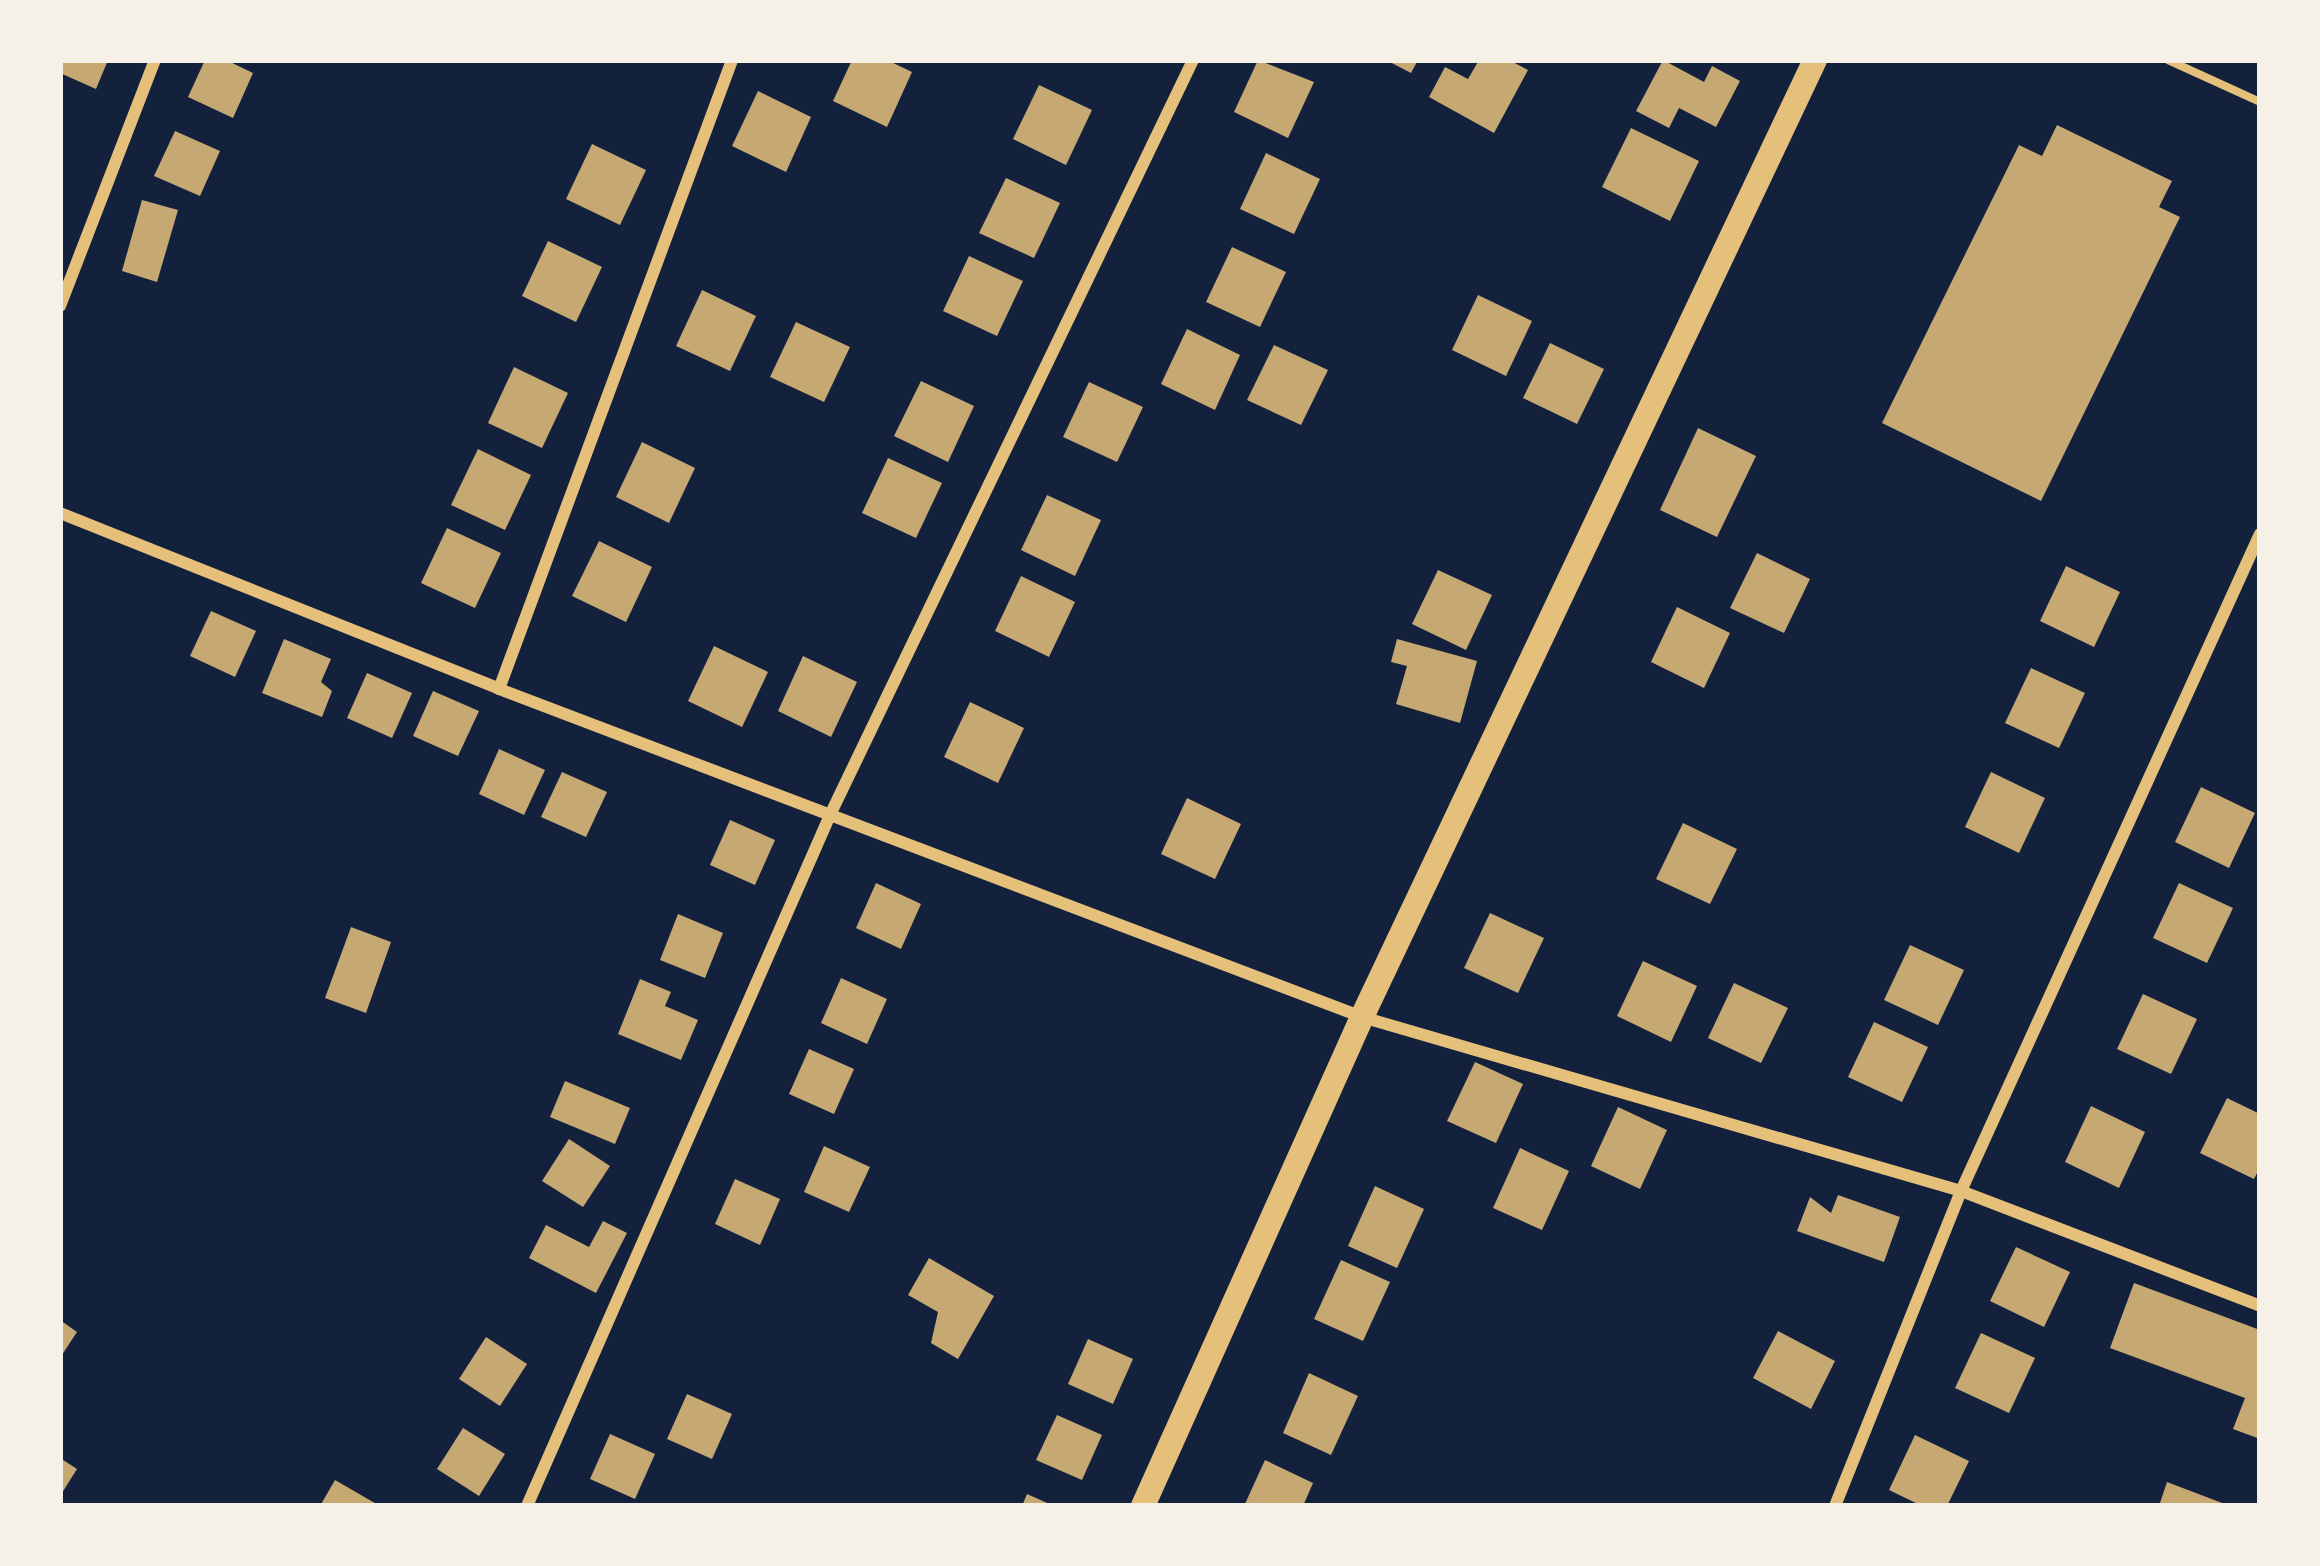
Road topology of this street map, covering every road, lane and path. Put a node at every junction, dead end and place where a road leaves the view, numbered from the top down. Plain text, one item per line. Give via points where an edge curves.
1 (155, 60) edge
2 (732, 60) edge
3 (1193, 60) edge
4 (1815, 60) edge
5 (2168, 60) edge
6 (2260, 102) edge
7 (60, 306) edge
8 (60, 513) edge
9 (2260, 535) edge
10 (499, 689) junction
11 (830, 814) junction
12 (1362, 1017) junction
13 (1961, 1191) junction
14 (2260, 1306) edge
15 (527, 1506) edge
16 (1143, 1506) edge
17 (1835, 1506) edge

1 - 7 street
2 - 10 street
3 - 11 street
4 - 12 main road
5 - 6 lane
8 - 10 street
9 - 13 street
10 - 11 street
11 - 12 street
11 - 15 street
12 - 13 street
12 - 16 main road
13 - 14 street
13 - 17 street

